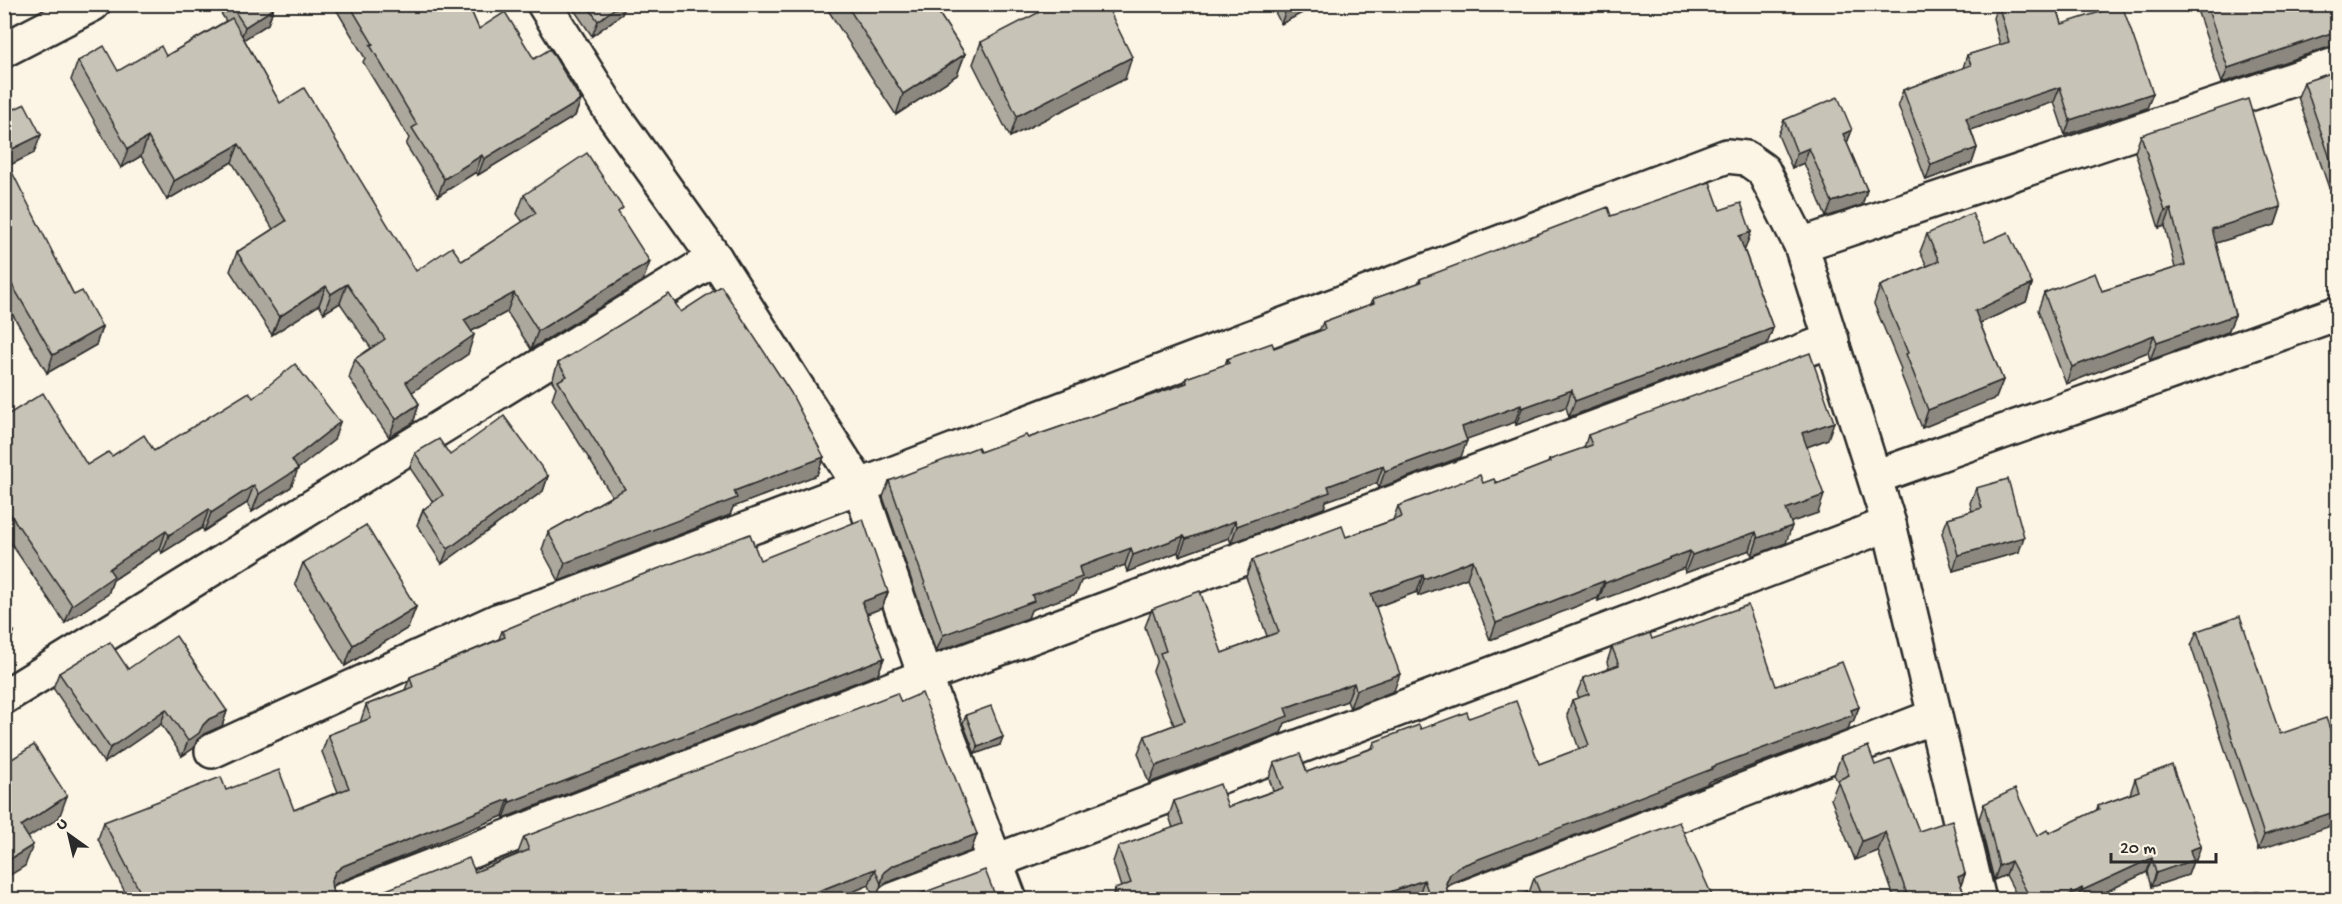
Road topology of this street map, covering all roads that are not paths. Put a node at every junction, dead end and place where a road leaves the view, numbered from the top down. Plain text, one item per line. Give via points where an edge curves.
1 (93, 4) edge
2 (544, 4) edge
3 (4, 50) edge
4 (2337, 64) edge
5 (1801, 245) junction
6 (715, 258) junction
7 (2337, 312) edge
8 (1832, 340) junction
9 (1875, 477) junction
10 (859, 485) junction
11 (1889, 524) junction
12 (925, 676) junction
13 (4, 697) edge
14 (1935, 716) junction
15 (212, 751) dead end
16 (994, 861) junction
17 (345, 900) edge
18 (893, 900) edge
19 (1010, 900) edge
20 (1459, 900) edge
21 (1979, 900) edge

1 - 3 street
2 - 6 street via 614,116
4 - 5 street
5 - 8 street
5 - 10 street via 1763,170 1746,158 1727,156
6 - 10 street
6 - 13 street
7 - 9 street
8 - 9 street
8 - 12 street
9 - 11 street
10 - 12 street
10 - 15 street via 497,621
11 - 14 street
11 - 16 street
12 - 16 street
12 - 17 street
14 - 20 street
14 - 21 street
16 - 18 street
16 - 19 street

